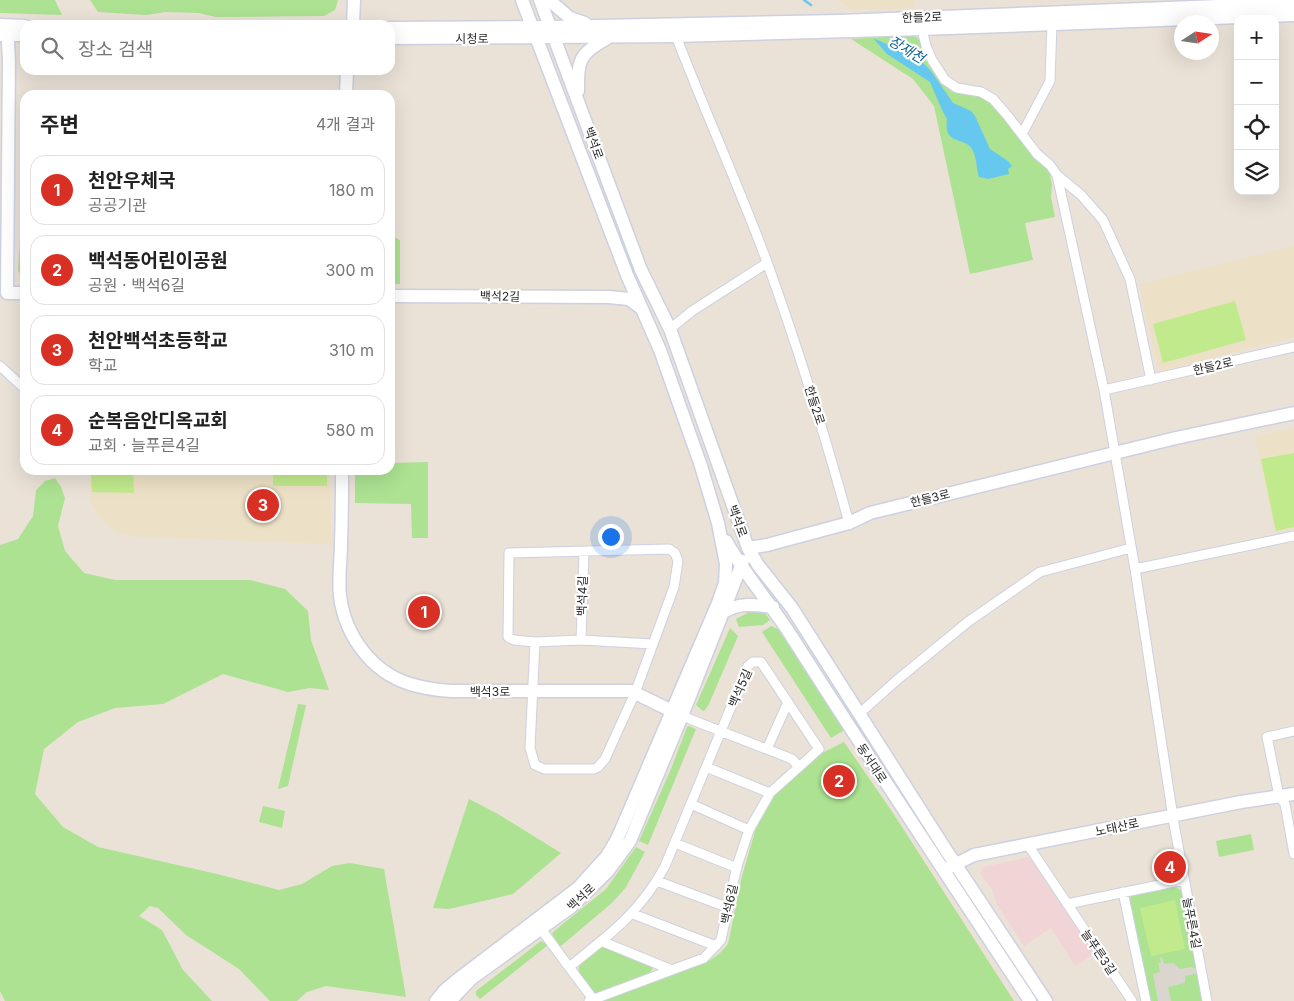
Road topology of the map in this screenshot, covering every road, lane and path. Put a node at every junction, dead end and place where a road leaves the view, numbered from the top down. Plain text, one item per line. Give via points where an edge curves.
1 (354, 0) edge
2 (522, 0) edge
3 (540, 0) edge
4 (549, 0) edge
5 (1294, 3) edge
6 (1294, 15) edge
7 (353, 20) edge
8 (1052, 23) junction
9 (595, 26) junction
10 (20, 27) edge
11 (395, 28) edge
12 (922, 29) junction
13 (4, 30) edge
14 (534, 33) junction
15 (553, 33) junction
16 (20, 34) edge
17 (676, 36) junction
18 (609, 37) junction
19 (395, 38) edge
20 (347, 75) edge
21 (346, 90) edge
22 (578, 101) junction
23 (1022, 134) junction
24 (1057, 175) junction
25 (767, 263) junction
26 (623, 264) junction
27 (20, 294) edge
28 (3, 296) edge
29 (395, 296) edge
30 (609, 297) junction
31 (641, 308) junction
32 (670, 329) junction
33 (1294, 349) edge
34 (0, 366) edge
35 (1151, 380) junction
36 (20, 384) edge
37 (1104, 390) junction
38 (1294, 413) edge
39 (1115, 453) junction
40 (342, 475) edge
41 (718, 523) junction
42 (849, 523) junction
43 (1294, 536) edge
44 (748, 548) junction
45 (1131, 548) junction
46 (584, 552) junction
47 (739, 563) junction
48 (1135, 569) junction
49 (726, 583) junction
50 (772, 608) junction
51 (724, 612) junction
52 (581, 640) junction
53 (535, 642) junction
54 (653, 644) junction
55 (532, 691) junction
56 (635, 693) junction
57 (788, 702) junction
58 (677, 714) junction
59 (859, 714) junction
60 (721, 732) junction
61 (1294, 732) edge
62 (819, 749) joint
63 (767, 750) junction
64 (706, 767) junction
65 (799, 767) junction
66 (770, 793) junction
67 (1294, 794) edge
68 (1279, 796) junction
69 (691, 804) junction
70 (1173, 815) junction
71 (749, 830) junction
72 (675, 843) junction
73 (1028, 845) junction
74 (1294, 854) edge
75 (956, 864) junction
76 (737, 868) junction
77 (944, 870) junction
78 (1184, 880) junction
79 (657, 881) junction
80 (1123, 892) junction
81 (1067, 904) junction
82 (729, 908) junction
83 (633, 914) junction
84 (541, 929) junction
85 (601, 941) junction
86 (716, 946) junction
87 (569, 967) junction
88 (672, 970) junction
89 (591, 1000) edge
90 (436, 1001) edge
91 (450, 1001) edge
92 (1030, 1001) edge
93 (1046, 1001) edge
94 (1132, 1001) edge
95 (1146, 1001) edge
96 (1207, 1001) edge

1 - 7 street
2 - 14 street, 백석로
3 - 15 street, 백석로
4 - 9 street via 570,18
5 - 9 street, 한들2로
6 - 8 street, 한들2로
8 - 12 street, 한들2로
8 - 23 street via 1050,81
9 - 15 street, 한들2로
10 - 13 street
11 - 14 street, 시청로
12 - 17 street, 한들2로
12 - 23 street via 932,60 945,80 958,88 981,92 993,99
13 - 16 street
13 - 28 street via 9,60
14 - 15 street, 시청로
14 - 19 street, 시청로
14 - 26 street, 백석로
15 - 18 street, 한들2로
15 - 22 street, 백석로
17 - 18 street, 한들2로
17 - 25 street, 한들2로
18 - 22 street via 583,55 578,68
20 - 21 street
22 - 32 street, 백석로 via 641,270
23 - 24 street
24 - 35 street via 1103,220 1115,245 1130,279
24 - 37 street
25 - 32 street via 692,311
25 - 42 street, 한들2로 via 826,438
26 - 30 street via 621,286
26 - 31 street, 백석로
27 - 28 street
29 - 30 street, 백석2길
30 - 31 street, 백석2길 via 629,299
31 - 41 street, 백석로 via 660,350
32 - 44 street, 백석로
33 - 35 street, 한들2로
34 - 36 street
35 - 37 street, 한들2로
37 - 39 street
38 - 39 street, 한들3로
39 - 42 street, 한들3로 via 870,513
39 - 45 street
40 - 55 street, 백석3로 via 340,595 352,635 366,655 389,675 430,689
41 - 47 street, 동서대로
41 - 49 street, 백석로 via 726,564
42 - 44 street, 한들3로
43 - 48 street
44 - 47 street, 백석로
44 - 59 street, 동서대로 via 792,608
45 - 48 street
45 - 59 street via 1040,572 969,621
46 - 52 street, 백석4길
46 - 53 street via 509,553 508,637
46 - 54 street via 669,549 675,553 678,561 676,580
47 - 49 street
47 - 50 street, 동서대로
47 - 51 street, 백석로
48 - 70 street
49 - 58 street, 백석로
50 - 51 street via 741,605
50 - 77 street, 동서대로
51 - 58 street, 백석로
52 - 53 street
52 - 54 street
53 - 55 street
54 - 56 street
55 - 56 street, 백석3로
55 - 56 street via 530,748 535,765 544,769 598,767 605,759
56 - 58 street, 백석3로
57 - 60 street, 백석5길 via 761,662 753,662 748,666
57 - 62 street, 백석5길
57 - 63 street
58 - 60 street, 백석3로
58 - 84 street, 백석로 via 630,841 608,871 571,907
58 - 90 street, 백석로 via 617,839 598,868 578,888 457,980
59 - 75 street, 동서대로
60 - 63 street, 백석3로
60 - 64 street, 백석5길
61 - 68 street via 1267,737
62 - 65 street, 백석6길
63 - 65 street, 백석3로 via 792,759
64 - 66 street
64 - 69 street, 백석5길
65 - 66 street, 백석6길
66 - 71 street, 백석6길
67 - 68 street, 노태산로
68 - 70 street, 노태산로
68 - 74 street via 1285,804
69 - 71 street
69 - 72 street, 백석5길
70 - 73 street, 노태산로
70 - 78 street, 늘푸른4길
71 - 76 street, 백석6길
72 - 76 street
72 - 79 street, 백석5길
73 - 75 street, 노태산로 via 974,855
73 - 81 street, 늘푸른3길
75 - 77 street, 노태산로
75 - 93 street, 동서대로
76 - 82 street, 백석6길
77 - 92 street, 동서대로
78 - 80 street
78 - 96 street, 늘푸른4길
79 - 82 street
79 - 83 street, 백석5길
80 - 81 street
80 - 95 street
81 - 94 street, 늘푸른3길
82 - 86 street, 백석6길 via 721,940
83 - 85 street, 백석5길
83 - 86 street
84 - 87 street
84 - 91 street, 백석로 via 472,978
85 - 87 street, 백석5길
85 - 88 street
86 - 88 street via 704,958
87 - 89 street
88 - 89 street

